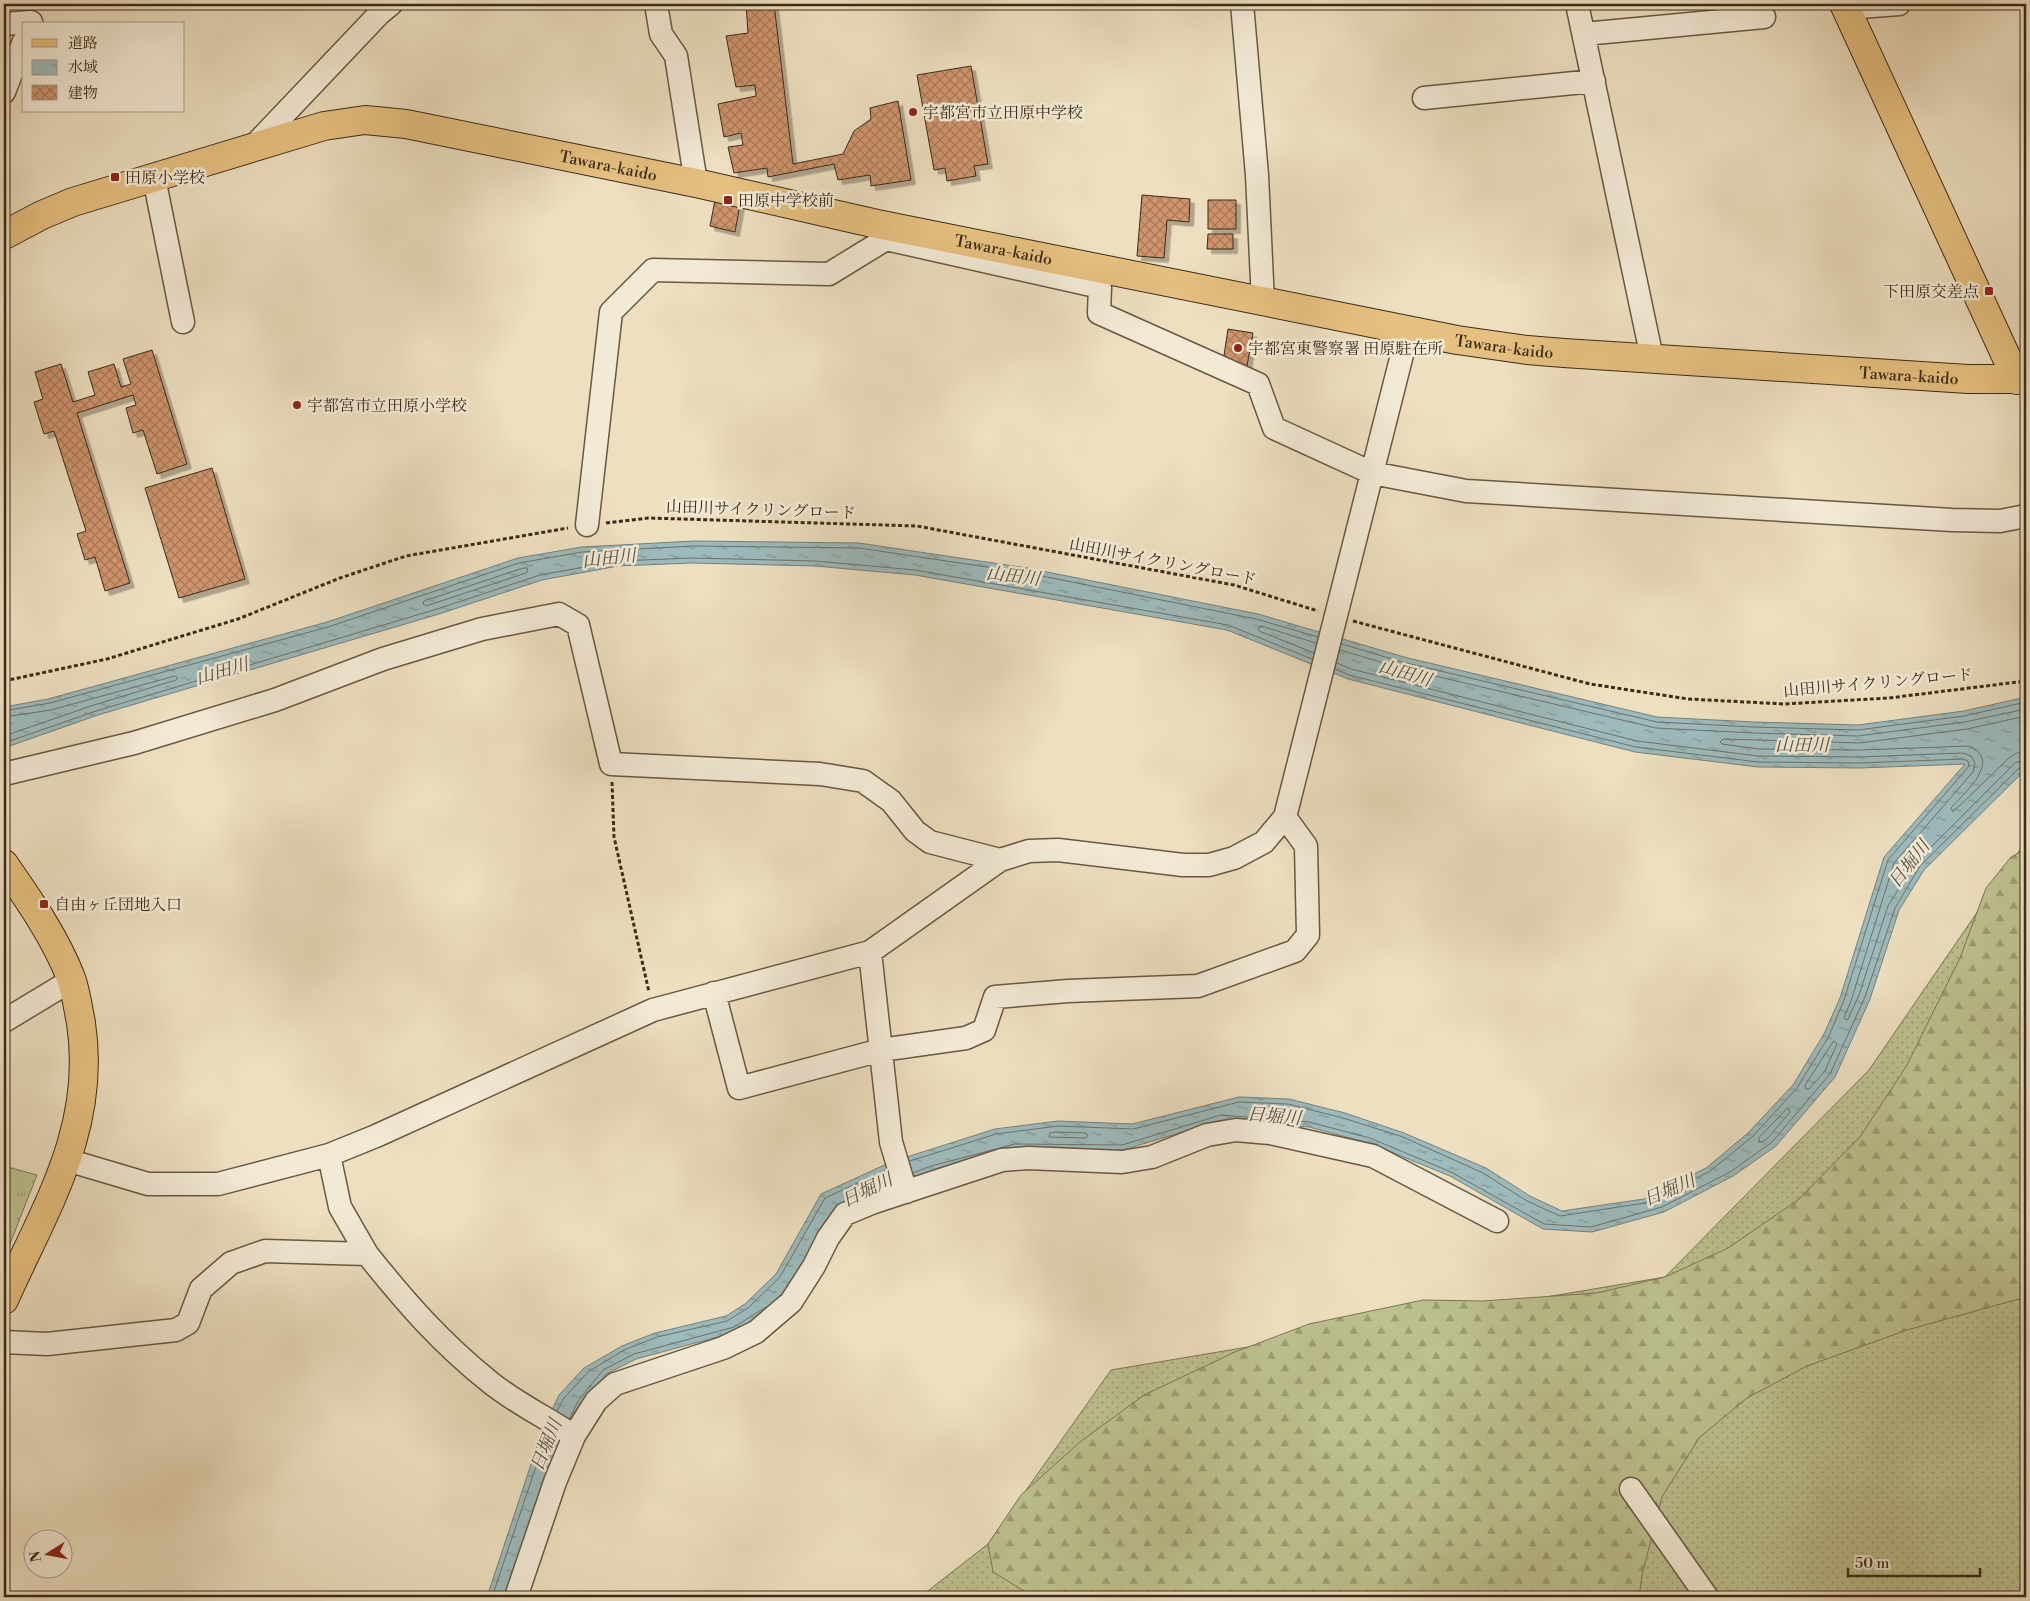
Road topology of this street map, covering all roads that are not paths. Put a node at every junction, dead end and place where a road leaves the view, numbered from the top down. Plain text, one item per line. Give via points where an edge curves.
1 (391, 4) edge
2 (656, 4) edge
3 (1242, 4) edge
4 (1577, 4) edge
5 (1899, 4) edge
6 (1845, 6) edge
7 (1764, 16) dead end
8 (22, 23) edge
9 (4, 24) edge
10 (1584, 34) junction
11 (22, 46) edge
12 (1594, 81) junction
13 (4, 92) edge
14 (1424, 98) dead end
15 (251, 149) junction
16 (154, 178) junction
17 (696, 183) junction
18 (4, 235) edge
19 (1263, 302) junction
20 (183, 322) dead end
21 (1408, 332) junction
22 (1652, 358) junction
23 (2022, 379) edge
24 (1372, 473) junction
25 (2026, 516) edge
26 (587, 525) road end
27 (4, 774) edge
28 (1286, 817) junction
29 (1000, 860) junction
30 (4, 864) edge
31 (870, 952) junction
32 (72, 980) junction
33 (714, 993) junction
34 (4, 1021) edge
35 (881, 1050) junction
36 (329, 1155) junction
37 (67, 1160) junction
38 (906, 1192) junction
39 (1497, 1221) dead end
40 (367, 1254) junction
41 (4, 1300) edge
42 (4, 1342) edge
43 (574, 1436) junction
44 (1631, 1489) dead end
45 (516, 1597) edge
46 (1707, 1597) edge

1 - 15 street
2 - 17 street via 661,34 676,56
3 - 19 street via 1257,175
4 - 10 street
5 - 6 street
6 - 23 main road
7 - 10 street
8 - 9 street
10 - 12 street
11 - 13 street
12 - 14 street
12 - 22 street
15 - 16 main road, Tawara-kaido
15 - 17 main road, Tawara-kaido via 324,126 365,120 406,124
16 - 18 main road, Tawara-kaido via 73,202
16 - 20 street
17 - 19 main road, Tawara-kaido via 877,224
19 - 21 main road, Tawara-kaido
21 - 22 main road, Tawara-kaido via 1527,350
21 - 24 street
22 - 23 main road, Tawara-kaido via 1968,379
24 - 25 street via 1466,491 1952,520 2000,520
24 - 26 street via 1274,428 1258,384 1099,313 1100,287 886,239 829,274 653,270 611,312
24 - 28 street
27 - 29 street via 134,743 274,700 383,659 482,629 559,614 578,625 611,764 820,774 863,781 890,801 915,831 930,842
28 - 29 street via 1264,842 1234,858 1209,865 1183,866 1058,850 1029,851
28 - 35 street via 1306,846 1308,935 1296,951 1198,986 1068,991 995,998 984,1030 966,1038
29 - 31 street
30 - 32 main road via 42,921
31 - 33 street
31 - 35 street
32 - 34 street
32 - 37 main road via 84,1045 85,1075
33 - 35 street via 739,1088
33 - 36 street via 652,1010
35 - 38 street via 891,1142
36 - 37 street via 218,1184 148,1184
36 - 40 street via 340,1207
37 - 41 main road
38 - 39 street via 1002,1160 1122,1162 1152,1157 1206,1135 1236,1130 1270,1132 1373,1156
38 - 43 street via 845,1214 791,1302 756,1332 723,1348 615,1384 596,1401
40 - 42 street via 264,1251 231,1263 201,1289 188,1323 176,1330 47,1344
40 - 43 street via 407,1304 449,1348 492,1384
43 - 45 street
44 - 46 street

